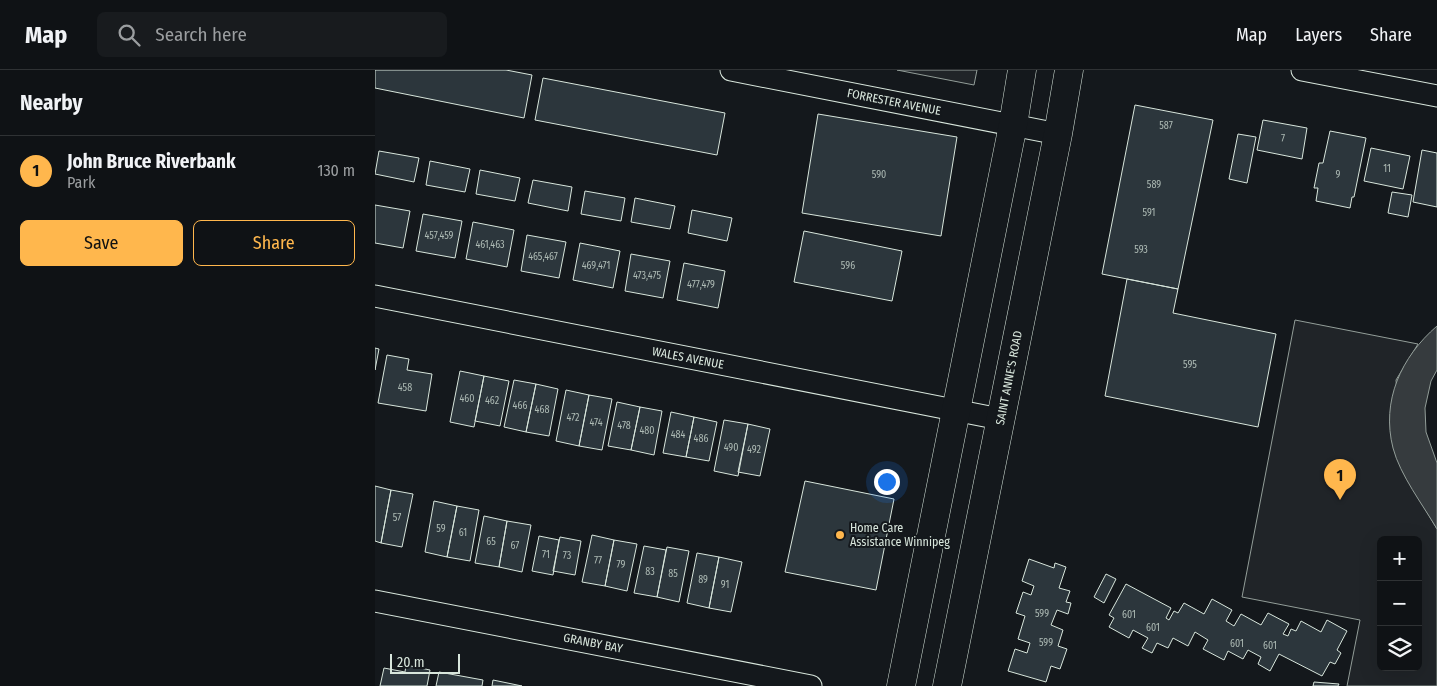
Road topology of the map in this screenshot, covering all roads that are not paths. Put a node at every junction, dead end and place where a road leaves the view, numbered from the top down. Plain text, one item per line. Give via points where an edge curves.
1 (731, 70) edge
2 (1022, 70) edge
3 (1069, 70) edge
4 (1302, 70) edge
5 (1437, 96) edge
6 (1013, 125) junction
7 (1058, 134) junction
8 (375, 296) edge
9 (955, 411) junction
10 (1001, 419) junction
11 (375, 601) edge
12 (811, 686) edge
13 (903, 686) edge
14 (947, 686) edge

1 - 6 street, FORRESTER AVENUE
2 - 6 main road
3 - 7 main road, SAINT ANNE'S ROAD
4 - 5 street
6 - 7 street, FORRESTER AVENUE
6 - 9 main road
7 - 10 main road, SAINT ANNE'S ROAD
8 - 9 street, WALES AVENUE
9 - 10 street, WALES AVENUE
9 - 13 main road
10 - 14 main road, SAINT ANNE'S ROAD
11 - 12 street, GRANBY BAY

